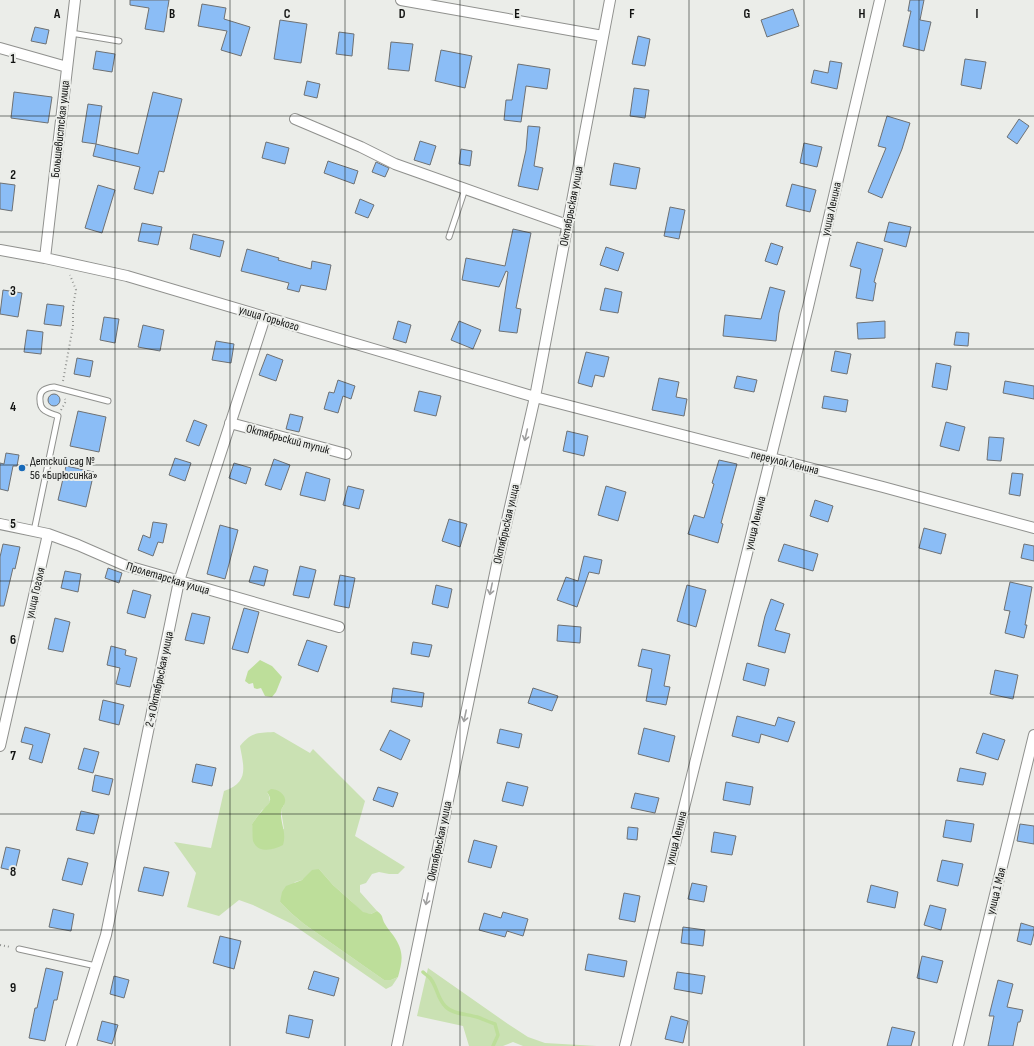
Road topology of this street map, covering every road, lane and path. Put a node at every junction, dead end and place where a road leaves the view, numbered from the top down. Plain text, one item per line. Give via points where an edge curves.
1 (75, 0) edge
2 (401, 0) edge
3 (610, 0) edge
4 (880, 0) edge
5 (71, 33) junction
6 (603, 36) junction
7 (119, 41) dead end
8 (0, 48) edge
9 (67, 67) junction
10 (295, 119) dead end
11 (466, 189) junction
12 (567, 225) junction
13 (449, 237) dead end
14 (0, 250) edge
15 (45, 258) junction
16 (68, 263) junction
17 (265, 317) junction
18 (64, 390) junction
19 (535, 397) junction
20 (108, 401) dead end
21 (58, 416) junction
22 (230, 423) junction
23 (346, 454) dead end
24 (771, 458) junction
25 (0, 524) edge
26 (1034, 528) edge
27 (34, 531) junction
28 (48, 534) junction
29 (179, 582) junction
30 (339, 628) dead end
31 (1034, 736) edge
32 (0, 746) edge
33 (19, 949) dead end
34 (96, 966) junction
35 (71, 1046) edge
36 (397, 1046) edge
37 (625, 1046) edge
38 (958, 1046) edge

1 - 5 street, Большевистская улица
2 - 6 street
3 - 6 street, Октябрьская улица
4 - 24 street, улица Ленина
5 - 7 lane
5 - 9 street, Большевистская улица
6 - 12 street, Октябрьская улица
8 - 9 street
9 - 15 street, Большевистская улица
10 - 11 street via 395,164
11 - 12 street
11 - 13 lane
12 - 19 street, Октябрьская улица
14 - 15 street, улица Горького
15 - 16 street, улица Горького
16 - 17 street, улица Горького via 127,276
16 - 18 path via 68,271 76,290
17 - 19 street, улица Горького
17 - 22 street, 2-я Октябрьская улица
18 - 20 lane
18 - 21 path via 66,401
18 - 21 lane via 46,388 40,396 42,408
19 - 24 street, переулок Ленина
19 -> 36 street, Октябрьская улица via 497,564
21 - 27 lane
22 - 23 street, Октябрьский тупик
22 - 29 street, 2-я Октябрьская улица
24 - 26 street, переулок Ленина
24 - 37 street, улица Ленина
25 - 27 street, Пролетарская улица
27 - 28 street, Пролетарская улица
28 - 29 street, Пролетарская улица via 124,565
28 - 32 street, улица Гоголя
29 - 30 street, Пролетарская улица
29 - 34 street, 2-я Октябрьская улица via 106,935
31 - 38 street, улица 1 Мая
33 - 34 lane
34 - 35 street, 2-я Октябрьская улица

